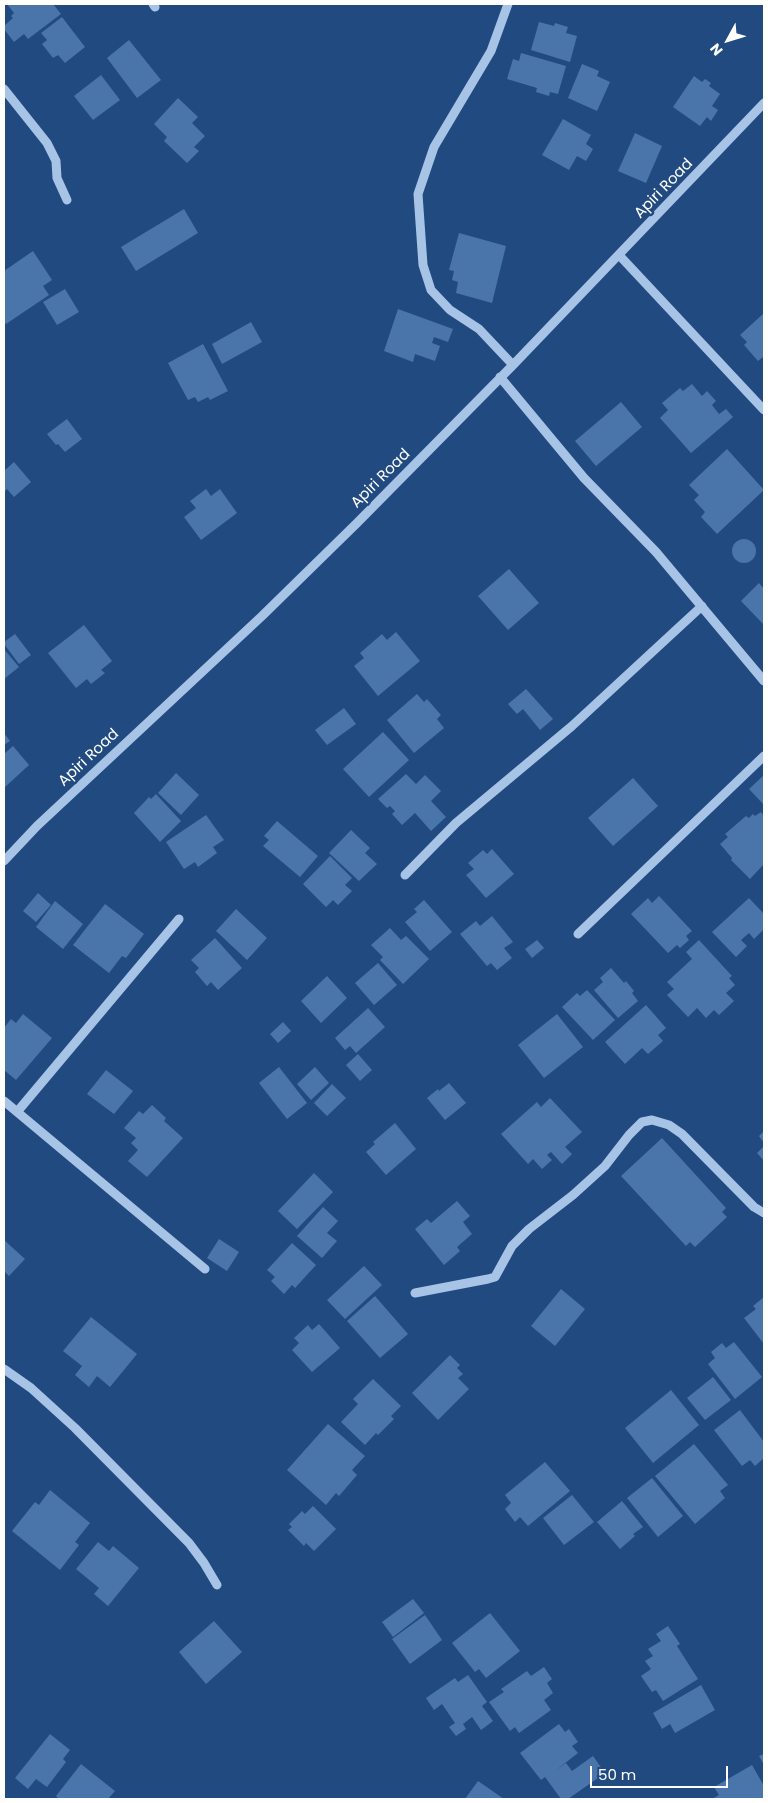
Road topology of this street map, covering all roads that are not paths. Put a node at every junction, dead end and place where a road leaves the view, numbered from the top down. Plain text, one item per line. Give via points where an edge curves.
1 (508, 4) edge
2 (4, 89) edge
3 (764, 103) edge
4 (68, 200) dead end
5 (619, 255) junction
6 (512, 365) junction
7 (500, 377) junction
8 (764, 410) edge
9 (702, 606) junction
10 (764, 682) edge
11 (764, 756) edge
12 (4, 861) edge
13 (405, 876) dead end
14 (179, 919) dead end
15 (578, 934) dead end
16 (4, 1101) edge
17 (16, 1112) junction
18 (764, 1212) edge
19 (205, 1269) dead end
20 (415, 1293) dead end
21 (4, 1369) edge
22 (218, 1585) dead end

1 - 6 street via 491,51 434,147 418,194 422,265 431,290 450,310 479,329
2 - 4 street via 47,143 56,161 57,178
3 - 5 street, Apiri Road
5 - 6 street, Apiri Road
5 - 8 street
6 - 7 street, Apiri Road
7 - 9 street via 584,478 640,534
7 - 12 street, Apiri Road via 262,616 44,819
9 - 10 street
9 - 13 street via 572,726 456,823
11 - 15 street
14 - 17 street
16 - 17 street
17 - 19 street
18 - 20 street via 754,1207 682,1134 669,1125 652,1120 642,1122 605,1166 528,1229 512,1246 495,1276
21 - 22 street via 31,1388 75,1428 189,1543

